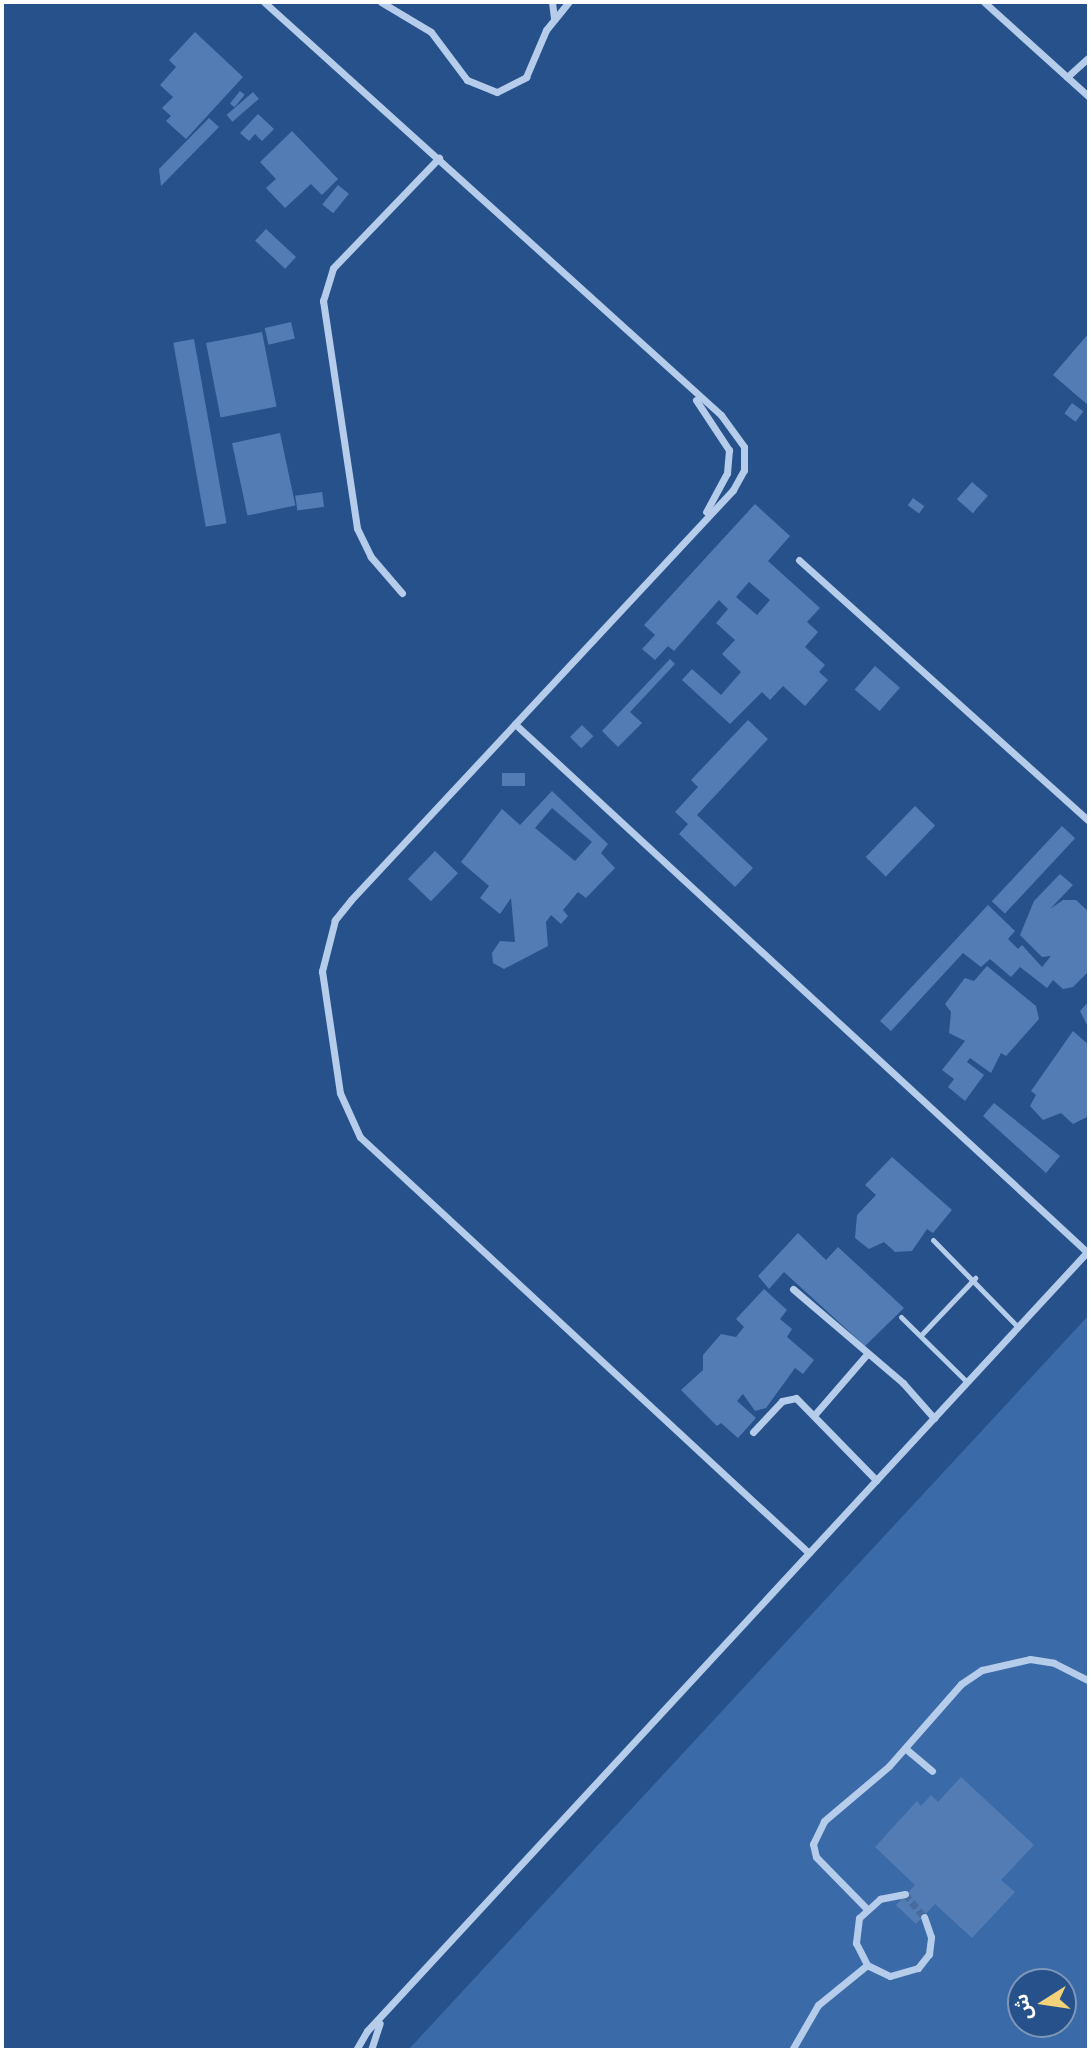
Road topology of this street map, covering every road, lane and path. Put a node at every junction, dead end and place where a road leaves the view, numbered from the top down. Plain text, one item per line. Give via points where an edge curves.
1 (265, 2) edge
2 (381, 2) edge
3 (552, 2) edge
4 (569, 2) edge
5 (984, 2) edge
6 (554, 19) junction
7 (1089, 57) edge
8 (1067, 77) junction
9 (1088, 92) edge
10 (439, 158) junction
11 (687, 390) junction
12 (702, 519) junction
13 (799, 560) dead end
14 (402, 593) dead end
15 (515, 724) junction
16 (1089, 821) edge
17 (933, 1240) dead end
18 (1088, 1251) edge
19 (975, 1279) junction
20 (793, 1289) dead end
21 (901, 1317) dead end
22 (1018, 1327) junction
23 (921, 1335) junction
24 (868, 1353) junction
25 (967, 1382) junction
26 (816, 1413) junction
27 (934, 1418) junction
28 (752, 1432) dead end
29 (876, 1480) junction
30 (809, 1553) junction
31 (1089, 1681) edge
32 (906, 1749) junction
33 (932, 1771) dead end
34 (905, 1894) dead end
35 (866, 1908) junction
36 (924, 1917) tunnel mouth
37 (867, 1965) junction
38 (382, 2019) junction
39 (356, 2050) edge
40 (371, 2050) edge
41 (792, 2050) edge

1 - 10 street
2 - 6 street via 431,32 467,80 486,91 508,90 526,77
3 - 6 street
4 - 6 street
5 - 8 street
7 - 8 street
8 - 9 street
10 - 11 street
10 - 14 street via 333,268 323,301 357,528 371,557
11 - 12 street via 720,430 729,450 727,473
11 - 12 street via 732,427 745,458 733,491
12 - 15 street
13 - 16 street
15 - 18 street
15 - 30 street via 335,920 321,971 347,1116 378,1158
17 - 19 lane
18 - 22 street
19 - 22 lane
19 - 23 lane
20 - 24 street
21 - 23 lane
22 - 25 street
23 - 25 lane
24 - 26 street
24 - 27 street
25 - 27 street
26 - 28 street via 796,1398 786,1398
26 - 29 street
27 - 29 street
29 - 30 street
30 - 38 street
31 - 32 street via 1054,1663 1005,1662 961,1684
32 - 33 street
32 - 35 street via 816,1832 816,1857
34 - 35 street
35 - 37 street via 855,1931
36 - 37 street via 931,1937 929,1954 918,1968 890,1976
37 - 41 street via 818,2004
38 - 39 street via 360,2038
38 - 40 street

